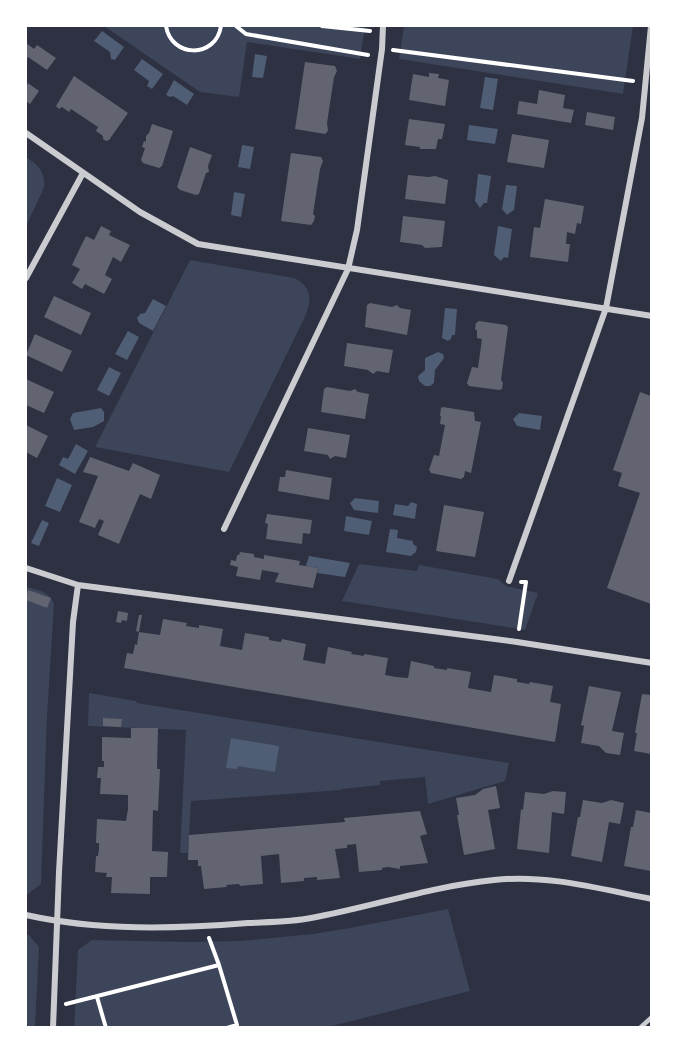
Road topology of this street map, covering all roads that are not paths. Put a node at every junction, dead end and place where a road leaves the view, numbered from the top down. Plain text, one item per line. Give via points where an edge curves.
1 (651, 26) edge
2 (383, 29) edge
3 (26, 133) edge
4 (83, 173) junction
5 (348, 269) junction
6 (26, 278) edge
7 (606, 308) junction
8 (651, 315) edge
9 (224, 529) dead end
10 (26, 568) edge
11 (509, 580) dead end
12 (78, 585) junction
13 (651, 663) edge
14 (651, 899) edge
15 (26, 915) edge
16 (58, 922) junction
17 (651, 1017) edge
18 (53, 1028) edge
19 (640, 1028) edge

1 - 7 street via 642,118
2 - 5 street via 357,230
3 - 4 street
4 - 5 street via 140,212 198,244
4 - 6 street
5 - 7 street
5 - 9 street
7 - 8 street
7 - 11 street
10 - 12 street
12 - 13 street
12 - 16 street
14 - 16 street via 557,880 495,880 309,918 188,928
15 - 16 street
16 - 18 street
17 - 19 lane

